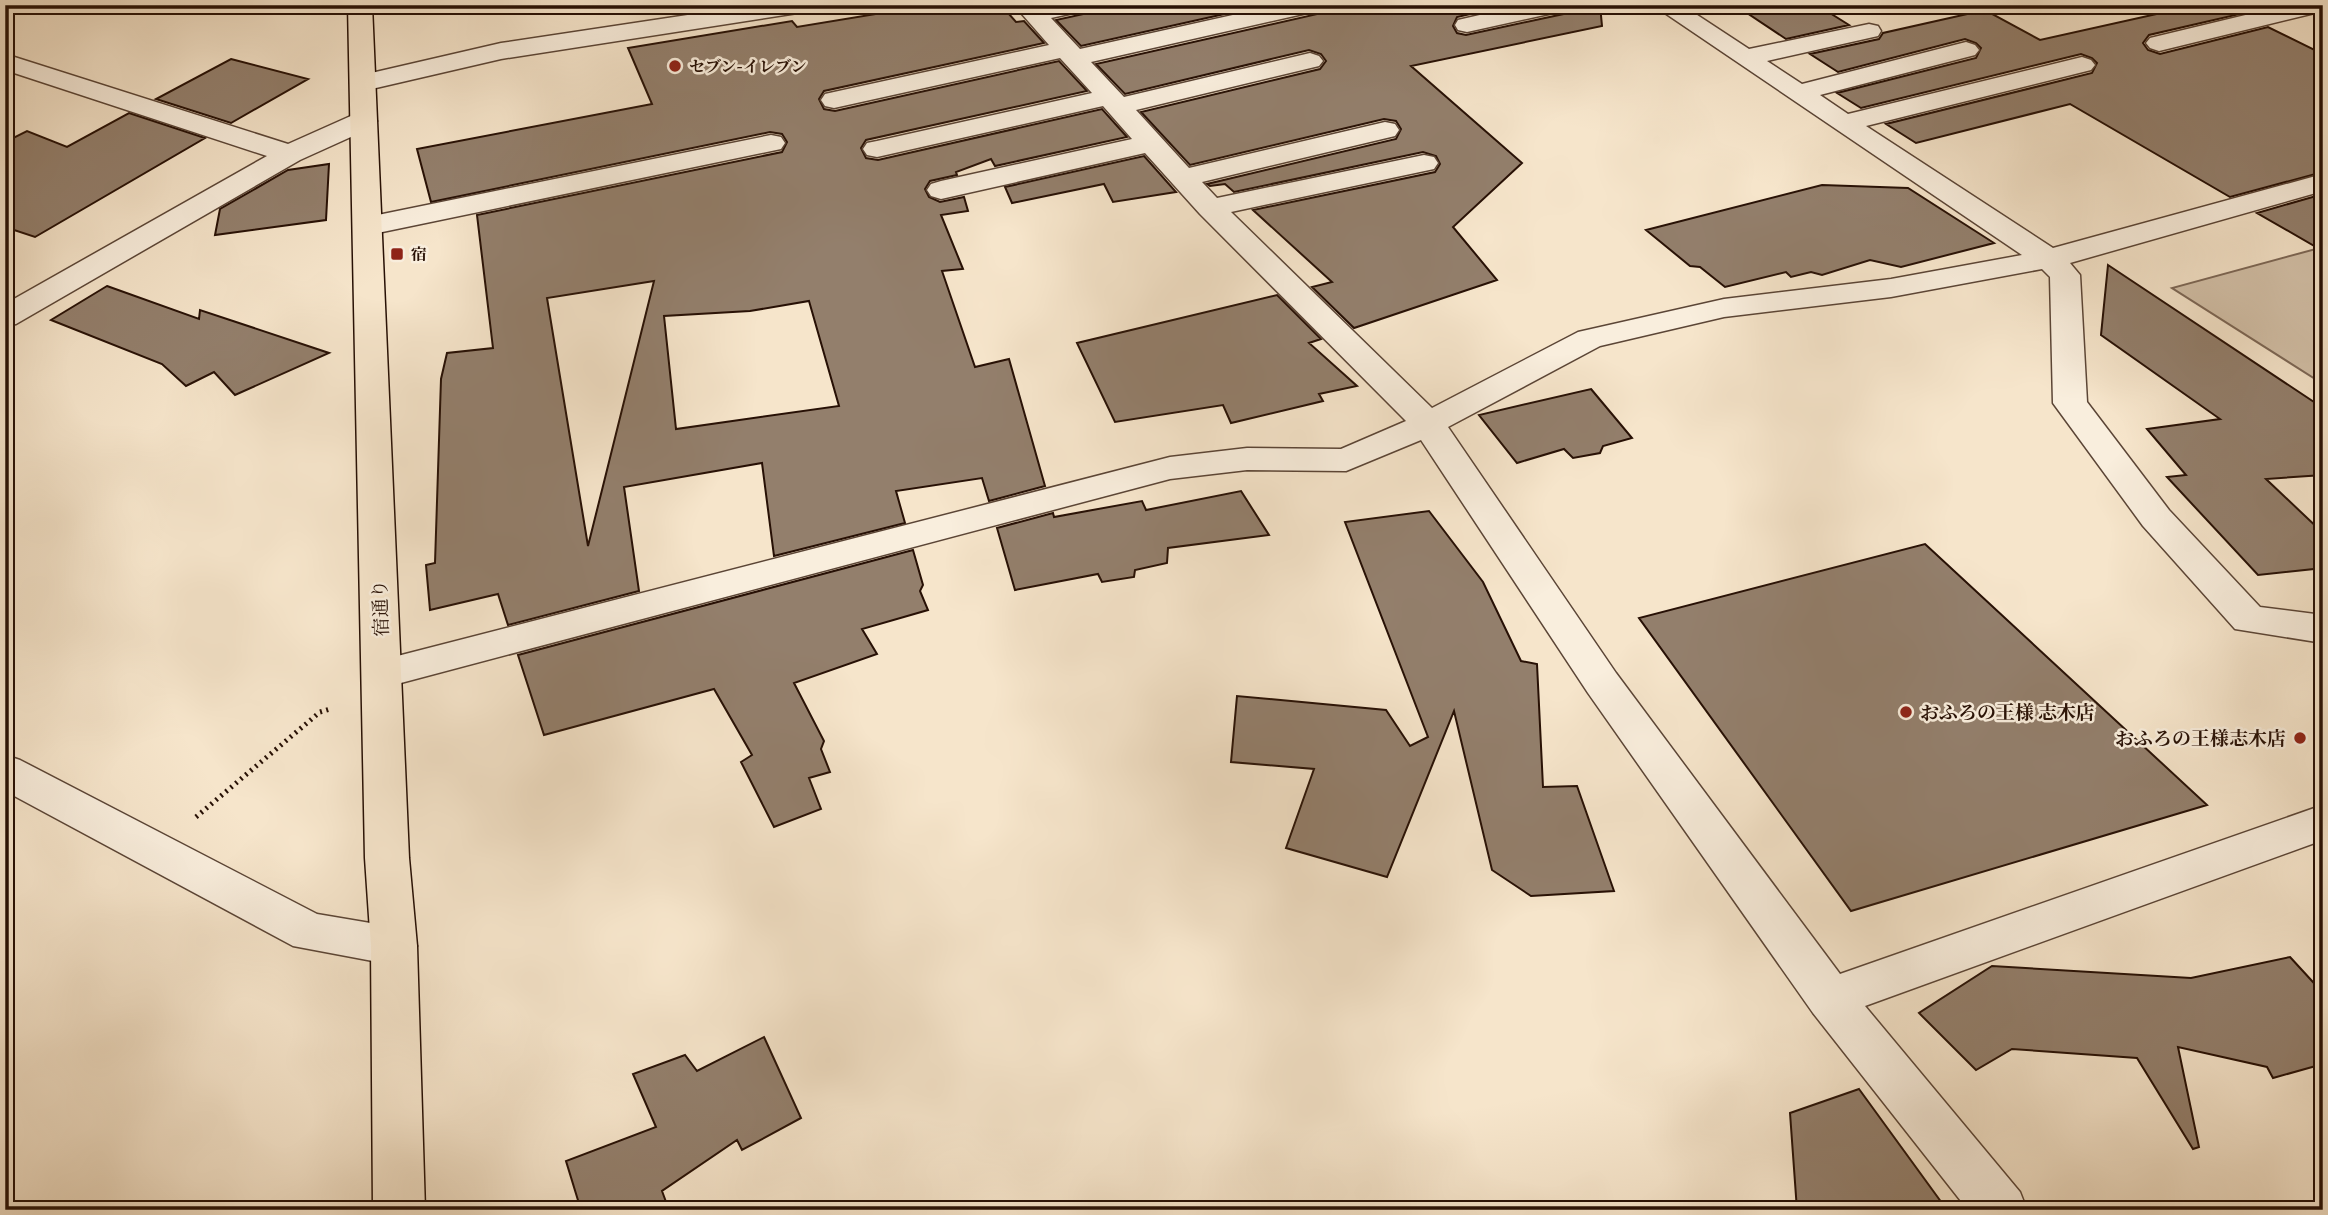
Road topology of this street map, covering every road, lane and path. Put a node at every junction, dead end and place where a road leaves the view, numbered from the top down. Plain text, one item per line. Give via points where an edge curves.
1 (360, 5) edge
2 (804, 5) edge
3 (1078, 5) edge
4 (1312, 5) edge
5 (1558, 5) edge
6 (1665, 5) edge
7 (2319, 5) edge
8 (745, 9) edge
9 (1030, 10) edge
10 (1467, 25) dead end
11 (1869, 31) dead end
12 (2159, 43) dead end
13 (1966, 50) dead end
14 (1070, 54) junction
15 (1745, 58) junction
16 (1310, 61) dead end
17 (5, 62) edge
18 (2082, 65) dead end
19 (1798, 93) junction
20 (834, 100) dead end
21 (1114, 102) junction
22 (363, 105) junction
23 (1844, 123) junction
24 (1385, 130) dead end
25 (771, 143) dead end
26 (1151, 143) junction
27 (877, 149) dead end
28 (290, 154) junction
29 (1424, 163) dead end
30 (1183, 178) junction
31 (2323, 182) edge
32 (941, 190) dead end
33 (1210, 208) junction
34 (368, 226) junction
35 (2049, 259) junction
36 (5, 317) edge
37 (1428, 424) junction
38 (2323, 629) edge
39 (382, 674) junction
40 (339, 707) dead end
41 (5, 771) edge
42 (2323, 822) edge
43 (157, 851) junction
44 (394, 946) junction
45 (1830, 998) junction
46 (399, 1210) edge
47 (2001, 1210) edge

1 - 22 main road, 宿通り
2 - 8 street
3 - 9 street
4 - 14 street
5 - 10 street
6 - 15 street
7 - 12 street
8 - 22 street via 501,51
9 - 14 street
11 - 15 street
13 - 19 street
14 - 20 street
14 - 21 street
15 - 19 street
16 - 21 street
17 - 28 street
18 - 23 street
19 - 23 street
21 - 26 street
21 - 27 street
22 - 28 street
22 - 34 main road, 宿通り
23 - 35 street
24 - 30 street
25 - 34 street
26 - 30 street
26 - 32 street
28 - 36 street
29 - 33 street
30 - 33 street
31 - 35 street
33 - 37 street
34 - 39 main road, 宿通り
35 - 37 street via 1891,288 1724,308 1589,339
35 - 38 street via 2066,275 2070,403 2157,518 2249,619
37 - 39 street via 1346,460 1247,459 1170,468
37 - 45 street via 1602,683
39 - 44 main road, 宿通り
40 - 43 path via 320,712
41 - 43 street
42 - 45 street
43 - 44 street via 309,932
44 - 46 main road, 宿通り
45 - 47 street

